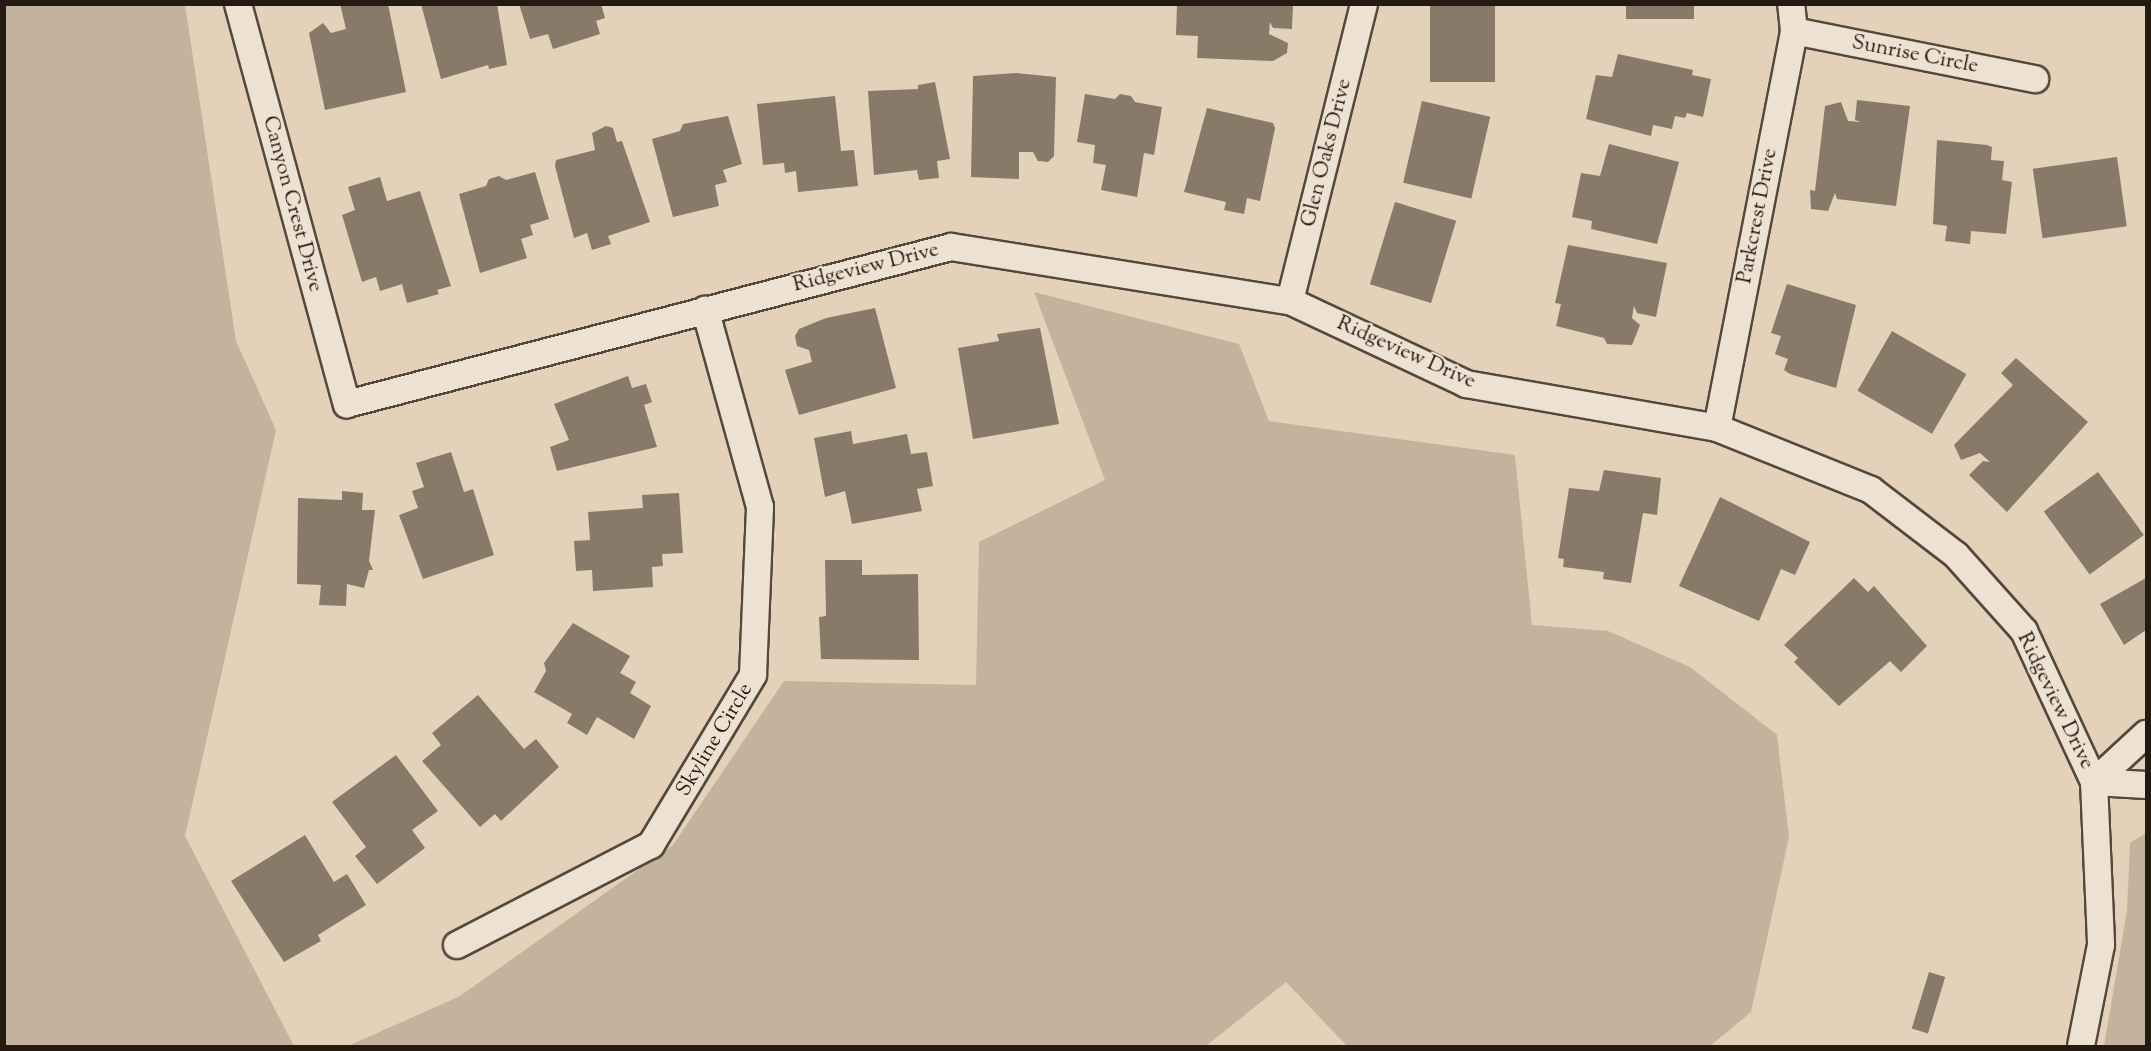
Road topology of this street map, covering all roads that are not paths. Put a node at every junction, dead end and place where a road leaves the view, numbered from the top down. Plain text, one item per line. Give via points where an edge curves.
1 (238, 4) edge
2 (1364, 4) edge
3 (1791, 4) edge
4 (1794, 31) junction
5 (2035, 79) dead end
6 (1290, 301) junction
7 (705, 309) junction
8 (347, 404) joint
9 (1717, 428) junction
10 (2146, 734) edge
11 (2094, 782) junction
12 (2146, 785) edge
13 (457, 945) dead end
14 (2081, 1047) edge

1 - 8 street, Canyon Crest Drive
2 - 6 street, Glen Oaks Drive
3 - 4 street, Parkcrest Drive
4 - 5 street, Sunrise Circle
4 - 9 street, Parkcrest Drive
6 - 7 street, Ridgeview Drive via 951,247
6 - 9 street, Ridgeview Drive via 1466,384
7 - 8 street, Ridgeview Drive
7 - 13 street, Skyline Circle via 760,507 753,675 651,845
9 - 11 street, Ridgeview Drive via 1871,490 1956,555 2024,631
10 - 11 street
11 - 12 street
11 - 14 street, Ridgeview Drive via 2101,945

